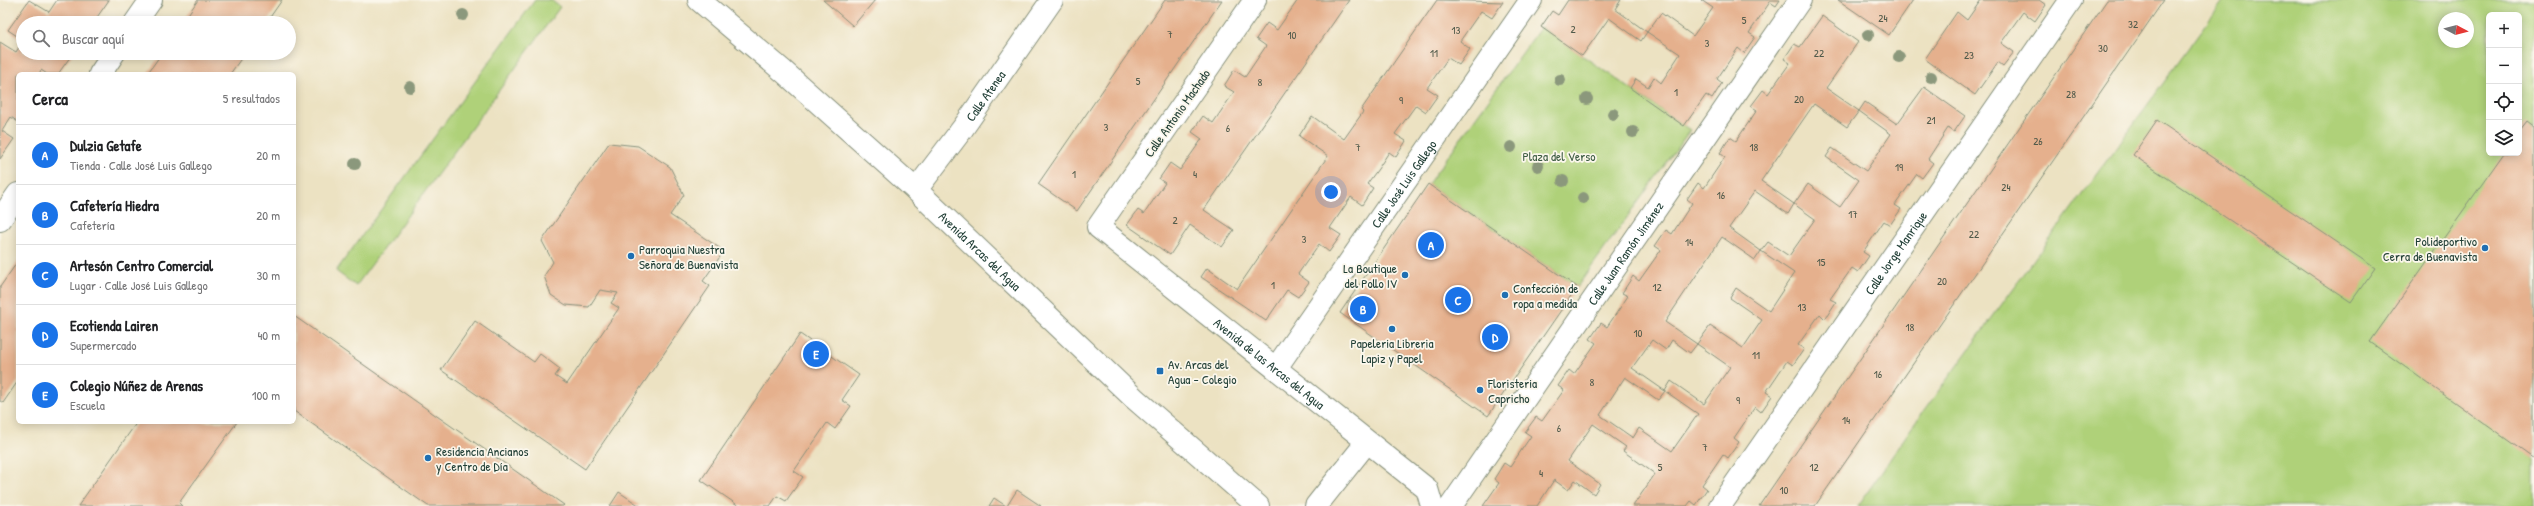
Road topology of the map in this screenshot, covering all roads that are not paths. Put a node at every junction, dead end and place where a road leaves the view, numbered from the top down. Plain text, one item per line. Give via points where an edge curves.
1 (151, 0) edge
2 (699, 0) edge
3 (1052, 0) edge
4 (1255, 0) edge
5 (1531, 0) edge
6 (1800, 0) edge
7 (2071, 0) edge
8 (140, 16) edge
9 (109, 60) edge
10 (101, 72) edge
11 (916, 190) junction
12 (16, 197) edge
13 (0, 220) edge
14 (1098, 227) joint
15 (1276, 368) junction
16 (1368, 442) junction
17 (1258, 506) edge
18 (1316, 506) edge
19 (1432, 506) edge
20 (1451, 506) edge
21 (1720, 506) edge

1 - 8 street
2 - 11 street, Avenida Arcas del Agua via 783,70
3 - 11 street, Calle Atenea via 963,128
4 - 14 street, Calle Antonio Machado
5 - 15 street, Calle José Luis Gallego
6 - 20 street, Calle Juan Ramón Jiménez
7 - 21 street, Calle Jorge Manrique
9 - 10 street
11 - 17 street, Avenida Arcas del Agua via 1134,398
12 - 13 street
14 - 15 street, Avenida de las Arcas del Agua
15 - 16 street, Avenida de las Arcas del Agua
16 - 18 street
16 - 19 street, Avenida de las Arcas del Agua via 1426,489

